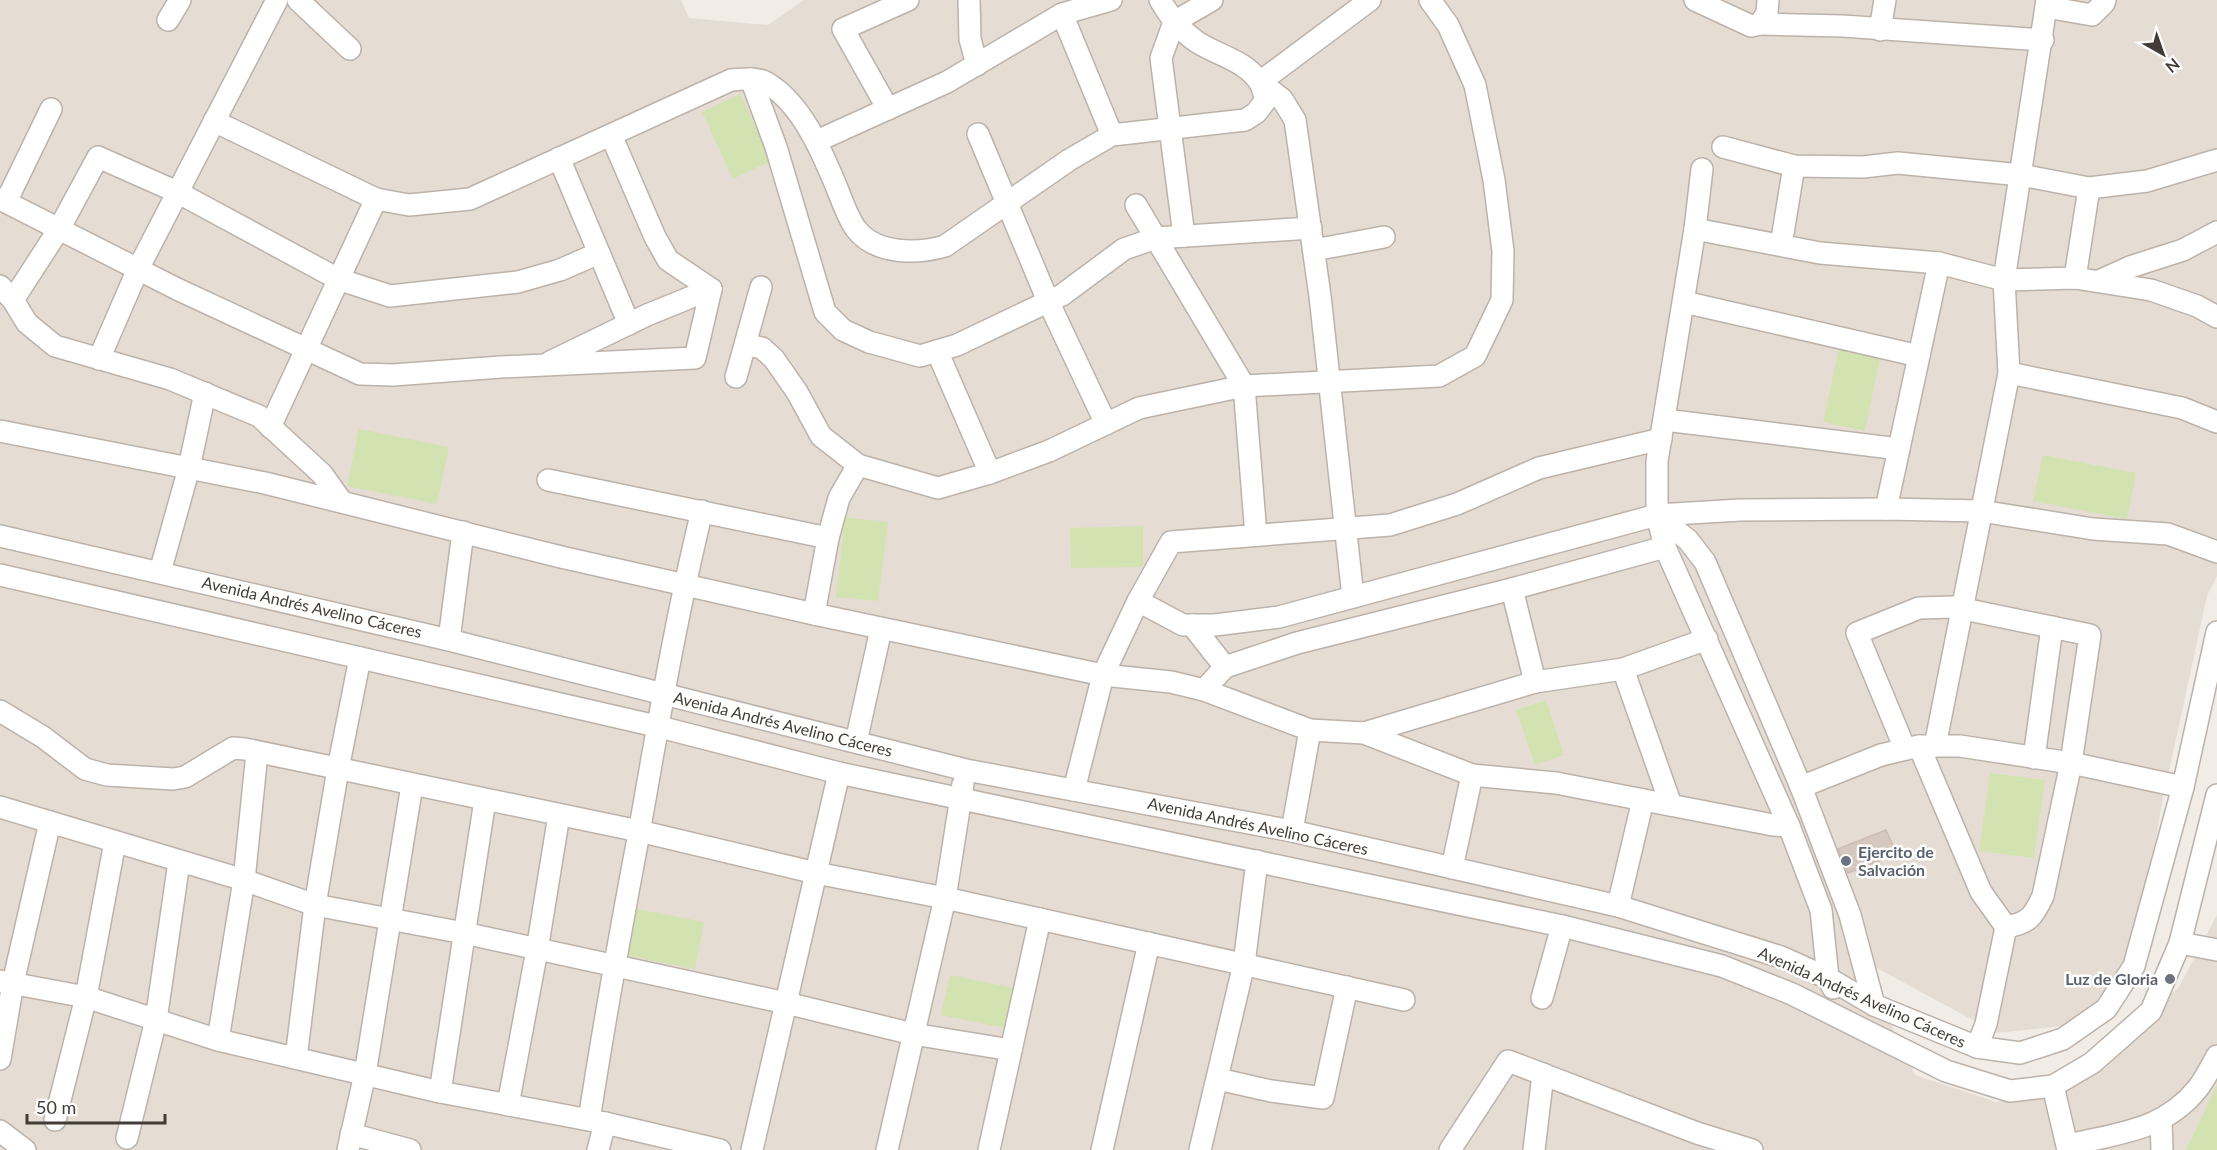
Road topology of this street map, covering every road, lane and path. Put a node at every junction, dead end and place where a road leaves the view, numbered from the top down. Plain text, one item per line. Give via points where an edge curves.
1 (180, 0) edge
2 (278, 0) edge
3 (298, 0) edge
4 (908, 0) edge
5 (969, 0) edge
6 (1111, 0) edge
7 (1160, 0) edge
8 (1212, 0) edge
9 (1370, 0) edge
10 (1430, 0) edge
11 (1695, 0) edge
12 (1768, 0) edge
13 (1885, 0) edge
14 (2105, 0) edge
15 (2047, 3) edge
16 (1062, 15) junction
17 (168, 20) dead end
18 (1174, 22) junction
19 (1760, 24) junction
20 (1880, 30) junction
21 (2043, 40) junction
22 (350, 49) dead end
23 (977, 65) junction
24 (751, 79) junction
25 (1260, 82) junction
26 (51, 109) dead end
27 (888, 109) junction
28 (214, 121) junction
29 (1169, 127) junction
30 (978, 134) dead end
31 (611, 135) junction
32 (1112, 135) junction
33 (817, 141) junction
34 (1723, 147) dead end
35 (559, 158) junction
36 (2217, 160) edge
37 (1794, 166) junction
38 (1702, 169) dead end
39 (2021, 175) junction
40 (2088, 188) junction
41 (177, 192) junction
42 (376, 199) junction
43 (3, 201) edge
44 (1007, 202) junction
45 (1136, 205) dead end
46 (1311, 228) junction
47 (59, 229) junction
48 (1695, 229) junction
49 (2217, 232) edge
50 (1184, 236) junction
51 (1384, 237) dead end
52 (1156, 238) junction
53 (1781, 245) junction
54 (1314, 250) junction
55 (599, 253) junction
56 (1939, 263) junction
57 (138, 269) junction
58 (2075, 278) junction
59 (338, 279) junction
60 (2004, 280) junction
61 (2098, 282) junction
62 (761, 287) dead end
63 (711, 289) junction
64 (6, 293) edge
65 (1048, 301) junction
66 (1684, 302) junction
67 (2217, 317) edge
68 (629, 324) junction
69 (747, 345) junction
70 (305, 348) junction
71 (937, 351) junction
72 (1919, 356) junction
73 (99, 359) junction
74 (541, 366) junction
75 (2009, 374) junction
76 (736, 377) dead end
77 (1329, 381) junction
78 (1244, 386) junction
79 (205, 393) junction
80 (2217, 422) edge
81 (1106, 424) junction
82 (270, 427) junction
83 (1663, 430) junction
84 (0, 431) edge
85 (1899, 449) junction
86 (858, 465) junction
87 (189, 468) junction
88 (990, 473) junction
89 (548, 480) dead end
90 (342, 502) junction
91 (1886, 509) junction
92 (702, 511) junction
93 (1981, 512) junction
94 (1657, 515) junction
95 (1344, 528) junction
96 (463, 532) junction
97 (1256, 535) junction
98 (0, 536) edge
99 (828, 538) junction
100 (1665, 547) junction
101 (2217, 552) edge
102 (160, 572) junction
103 (0, 575) edge
104 (684, 585) junction
105 (1512, 589) junction
106 (1353, 597) junction
107 (1138, 601) junction
108 (1963, 609) junction
109 (814, 614) junction
110 (1192, 625) junction
111 (2052, 627) junction
112 (881, 629) junction
113 (2217, 632) edge
114 (1707, 639) junction
115 (449, 640) junction
116 (360, 658) junction
117 (1225, 667) junction
118 (1623, 669) junction
119 (1103, 675) junction
120 (1534, 682) junction
121 (1204, 690) junction
122 (663, 694) junction
123 (0, 711) edge
124 (656, 726) junction
125 (1310, 730) junction
126 (1364, 733) junction
127 (856, 742) junction
128 (1920, 747) junction
129 (257, 753) junction
130 (2034, 758) junction
131 (2071, 763) junction
132 (338, 769) junction
133 (966, 770) junction
134 (839, 773) junction
135 (1472, 775) junction
136 (412, 784) junction
137 (1801, 787) junction
138 (2183, 787) junction
139 (1074, 790) junction
140 (2217, 795) edge
141 (960, 797) junction
142 (485, 800) junction
143 (1643, 800) junction
144 (1671, 805) junction
145 (0, 807) edge
146 (559, 815) junction
147 (50, 822) junction
148 (1789, 826) junction
149 (639, 831) junction
150 (1292, 831) junction
151 (115, 842) junction
152 (1257, 861) junction
153 (179, 862) junction
154 (1452, 868) junction
155 (816, 873) junction
156 (244, 880) junction
157 (945, 898) junction
158 (315, 905) junction
159 (1618, 906) junction
160 (390, 919) junction
161 (1040, 919) junction
162 (1562, 926) junction
163 (2006, 927) junction
164 (464, 933) junction
165 (1149, 943) junction
166 (2180, 943) junction
167 (537, 950) junction
168 (2217, 950) edge
169 (1244, 964) junction
170 (613, 967) junction
171 (1828, 978) junction
172 (6, 982) edge
173 (1347, 987) junction
174 (86, 997) junction
175 (1542, 998) dead end
176 (1404, 1000) dead end
177 (786, 1003) junction
178 (1874, 1005) junction
179 (156, 1020) junction
180 (1853, 1025) junction
181 (913, 1034) junction
182 (218, 1040) junction
183 (1977, 1047) junction
184 (1011, 1050) junction
185 (2217, 1056) edge
186 (296, 1058) junction
187 (0, 1059) edge
188 (365, 1074) junction
189 (1543, 1074) junction
190 (1218, 1079) junction
191 (2053, 1086) junction
192 (440, 1092) junction
193 (508, 1105) junction
194 (55, 1120) dead end
195 (597, 1121) junction
196 (2160, 1121) junction
197 (128, 1138) dead end
198 (349, 1142) edge
199 (2069, 1148) edge
200 (410, 1150) edge
201 (598, 1150) edge
202 (720, 1150) edge
203 (752, 1150) edge
204 (887, 1150) edge
205 (989, 1150) edge
206 (1102, 1150) edge
207 (1200, 1150) edge
208 (1449, 1150) edge
209 (1534, 1150) edge
210 (1752, 1150) edge
211 (2162, 1150) edge

1 - 17 street
2 - 28 street
3 - 22 street
4 - 27 street via 843,29
5 - 23 street via 969,39
6 - 16 street
7 - 18 street
8 - 18 street
9 - 25 street
10 - 77 street via 1448,25 1475,85 1503,251 1502,300 1475,356 1439,376
11 - 19 street via 1751,26
12 - 19 street via 1767,14
13 - 20 street
14 - 15 street via 2092,15
15 - 21 street
16 - 23 street
16 - 32 street
18 - 25 street via 1198,42 1246,68
18 - 29 street via 1161,58
19 - 20 street
20 - 21 street
21 - 39 street
23 - 27 street
24 - 31 street via 731,80
24 - 33 street via 766,82 789,103
24 - 71 street via 776,147 825,312 843,330 869,342 920,356
25 - 29 street via 1266,100 1245,120
25 - 46 street via 1282,99 1295,120
26 - 43 street
27 - 33 street
28 - 41 street
28 - 42 street
29 - 32 street
29 - 50 street
30 - 44 street
31 - 35 street
31 - 63 street via 654,237 668,260
32 - 44 street
33 - 44 street via 856,229 874,245 902,250 945,246
34 - 37 street
35 - 42 street via 470,199 409,205
35 - 55 street
36 - 40 street via 2147,181
37 - 39 street via 1898,163
37 - 53 street
38 - 48 street
39 - 40 street
39 - 60 street
40 - 58 street
41 - 47 street via 98,157
41 - 57 street
41 - 59 street
42 - 59 street
43 - 47 street
44 - 65 street
45 - 52 street
46 - 50 street
46 - 54 street
47 - 57 street
47 - 64 street
48 - 53 street
48 - 66 street
49 - 61 street via 2183,250
50 - 52 street
51 - 54 street
52 - 65 street via 1124,249
52 - 78 street
53 - 56 street via 1820,253
54 - 77 street
55 - 59 street via 518,282 390,296
55 - 68 street
56 - 60 street
56 - 72 street
57 - 70 street
57 - 73 street
58 - 60 street
58 - 61 street
59 - 70 street
60 - 75 street
61 - 67 street via 2151,290
62 - 69 street
63 - 68 street
63 - 74 street via 695,358
64 - 73 street via 27,323 56,346
65 - 71 street
65 - 81 street
66 - 72 street
66 - 83 street
68 - 74 street
69 - 76 street
69 - 86 street via 762,348 774,358 821,436
70 - 74 street via 360,374
70 - 82 street
71 - 88 street
72 - 85 street
73 - 79 street
75 - 80 street via 2182,408
75 - 93 street
77 - 78 street
77 - 95 street
78 - 81 street via 1139,408
78 - 97 street
79 - 82 street via 259,416
79 - 87 street
81 - 88 street
82 - 90 street via 322,474
83 - 85 street
83 - 94 street via 1657,461
83 - 95 street via 1539,468 1457,504 1390,525
84 - 87 street
85 - 91 street
86 - 88 street via 938,488
86 - 99 street via 839,498
87 - 90 street
87 - 102 street
89 - 92 street
90 - 96 street
91 - 93 street
91 - 94 street
92 - 99 street
92 - 104 street
93 - 101 street via 2093,530 2168,534
93 - 108 street
94 - 100 street
94 - 106 street
94 - 137 street via 1688,540 1705,562
95 - 97 street
95 - 106 street
96 - 104 street
96 - 115 street
97 - 107 street via 1171,542
98 - 102 street, Avenida Andrés Avelino Cáceres
99 - 109 street
100 - 105 street
100 - 114 street
102 - 115 street, Avenida Andrés Avelino Cáceres
103 - 116 street, Avenida Andrés Avelino Cáceres
104 - 109 street
104 - 122 street
105 - 117 street via 1298,643
105 - 120 street
106 - 110 street via 1279,617
107 - 110 street via 1183,625
107 - 119 street
108 - 111 street
108 - 128 street
108 - 128 street via 1919,608 1857,633
109 - 112 street
110 - 117 street
111 - 130 street
111 - 131 street via 2090,635
112 - 119 street
112 - 127 street
113 - 138 street, Avenida Andrés Avelino Cáceres
114 - 118 street
114 - 148 street
115 - 122 street, Avenida Andrés Avelino Cáceres
116 - 124 street, Avenida Andrés Avelino Cáceres
116 - 132 street
117 - 121 street
118 - 120 street
118 - 144 street
119 - 121 street via 1171,682
119 - 139 street
120 - 126 street
121 - 125 street
122 - 124 street
122 - 127 street, Avenida Andrés Avelino Cáceres
123 - 129 street via 85,769 107,775 173,779 185,777 234,748
124 - 134 street, Avenida Andrés Avelino Cáceres
124 - 149 street
125 - 126 street
125 - 150 street
126 - 135 street
127 - 133 street, Avenida Andrés Avelino Cáceres
128 - 130 street via 1960,746
128 - 137 street via 1881,755
128 - 163 street via 1981,892
129 - 132 street
129 - 156 street
130 - 131 street
131 - 138 street
131 - 163 street via 2043,896 2035,913 2023,924
132 - 136 street
132 - 158 street
133 - 139 street, Avenida Andrés Avelino Cáceres
133 - 141 street
134 - 141 street, Avenida Andrés Avelino Cáceres
134 - 155 street
135 - 143 street via 1556,783
135 - 154 street
136 - 142 street
136 - 160 street
137 - 178 street via 1850,915
138 - 183 street, Avenida Andrés Avelino Cáceres via 2134,966 2106,1010 2063,1039 2020,1053
139 - 150 street, Avenida Andrés Avelino Cáceres
140 - 166 street, Avenida Andrés Avelino Cáceres
141 - 152 street, Avenida Andrés Avelino Cáceres
141 - 157 street
142 - 146 street
142 - 164 street
143 - 144 street
143 - 159 street
144 - 148 street
145 - 147 street
146 - 149 street
146 - 167 street
147 - 151 street
147 - 172 street
148 - 171 street via 1821,910
149 - 155 street
149 - 170 street
150 - 154 street, Avenida Andrés Avelino Cáceres
151 - 153 street
151 - 174 street
152 - 162 street, Avenida Andrés Avelino Cáceres
152 - 169 street
153 - 156 street
153 - 179 street
154 - 159 street, Avenida Andrés Avelino Cáceres
155 - 157 street
155 - 177 street
156 - 158 street
156 - 182 street
157 - 161 street
157 - 181 street
158 - 160 street
158 - 186 street
159 - 171 street, Avenida Andrés Avelino Cáceres via 1781,957
160 - 164 street
160 - 188 street
161 - 165 street
161 - 184 street
162 - 175 street
162 - 180 street, Avenida Andrés Avelino Cáceres via 1722,966 1792,994
163 - 183 street via 1986,1024
164 - 167 street
164 - 192 street
165 - 169 street
165 - 206 street
166 - 168 street
166 - 191 street, Avenida Andrés Avelino Cáceres via 2151,1011 2092,1063
167 - 170 street
167 - 193 street
169 - 173 street
169 - 190 street
170 - 177 street
170 - 195 street
171 - 178 street, Avenida Andrés Avelino Cáceres
171 - 180 street
172 - 174 street
172 - 187 street
173 - 176 street
173 - 190 street via 1323,1098
174 - 179 street
174 - 194 street
177 - 181 street
177 - 203 street
178 - 183 street, Avenida Andrés Avelino Cáceres
179 - 182 street
179 - 197 street
180 - 191 street, Avenida Andrés Avelino Cáceres via 1947,1071 2010,1091
181 - 184 street
181 - 204 street
182 - 186 street
184 - 205 street
185 - 196 street via 2199,1087
186 - 188 street
188 - 192 street
188 - 198 street
189 - 208 street via 1508,1061
189 - 209 street
189 - 210 street
190 - 207 street
191 - 199 street
192 - 193 street
193 - 195 street
195 - 201 street
195 - 202 street
196 - 199 street
196 - 211 street
198 - 200 street

